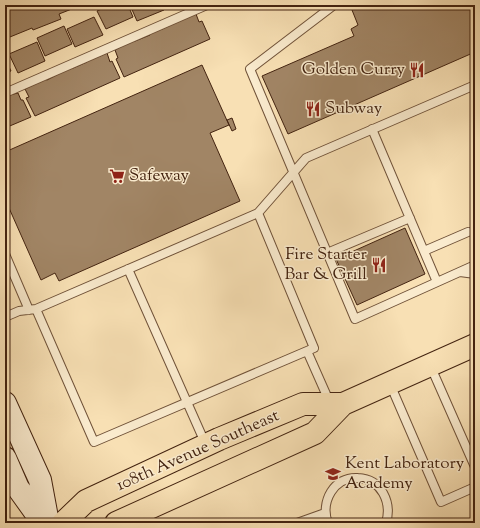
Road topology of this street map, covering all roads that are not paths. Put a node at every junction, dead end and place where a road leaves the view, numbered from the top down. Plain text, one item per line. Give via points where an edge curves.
1 (207, 5) edge
2 (334, 5) edge
3 (475, 85) edge
4 (5, 93) edge
5 (372, 129) junction
6 (293, 172) junction
7 (258, 214) junction
8 (410, 218) junction
9 (468, 232) dead end
10 (424, 251) junction
11 (327, 253) junction
12 (5, 254) edge
13 (475, 265) edge
14 (128, 269) junction
15 (459, 271) junction
16 (475, 274) edge
17 (437, 282) junction
18 (32, 310) junction
19 (5, 317) edge
20 (475, 345) edge
21 (307, 350) junction
22 (430, 365) junction
23 (390, 383) junction
24 (186, 403) junction
25 (5, 404) edge
26 (337, 404) junction
27 (206, 445) junction
28 (5, 458) edge
29 (475, 467) edge
30 (475, 487) edge
31 (325, 513) junction
32 (42, 523) edge
33 (48, 523) edge
34 (63, 523) edge
35 (116, 523) edge
36 (297, 523) edge
37 (328, 523) edge
38 (386, 523) edge

1 - 4 lane
2 - 6 lane via 250,69
3 - 5 lane
5 - 6 lane via 306,158
5 - 8 lane
6 - 7 lane
6 - 11 lane
7 - 14 lane
7 - 21 lane via 314,348
8 - 10 lane
8 - 11 lane
9 - 10 lane
10 - 17 lane
11 - 17 lane via 355,318
12 - 18 lane
13 - 15 lane
14 - 18 lane
14 - 24 lane
15 - 16 lane
15 - 17 lane
18 - 19 lane via 19,311
18 - 24 lane via 94,442
20 - 22 main road, 108th Avenue Southeast
21 - 24 lane
21 - 26 lane
22 - 23 main road, 108th Avenue Southeast
22 - 29 lane
23 - 26 main road, 108th Avenue Southeast
23 - 30 lane via 441,502
24 - 27 lane
25 - 33 main road via 40,480
26 - 27 main road, 108th Avenue Southeast via 304,404
26 - 35 main road, 108th Avenue Southeast via 315,433
27 - 34 main road, 108th Avenue Southeast via 86,501
28 - 32 main road via 18,488
31 - 36 lane
31 - 37 lane
31 - 38 lane via 328,495 340,482 367,479 382,489 386,497

